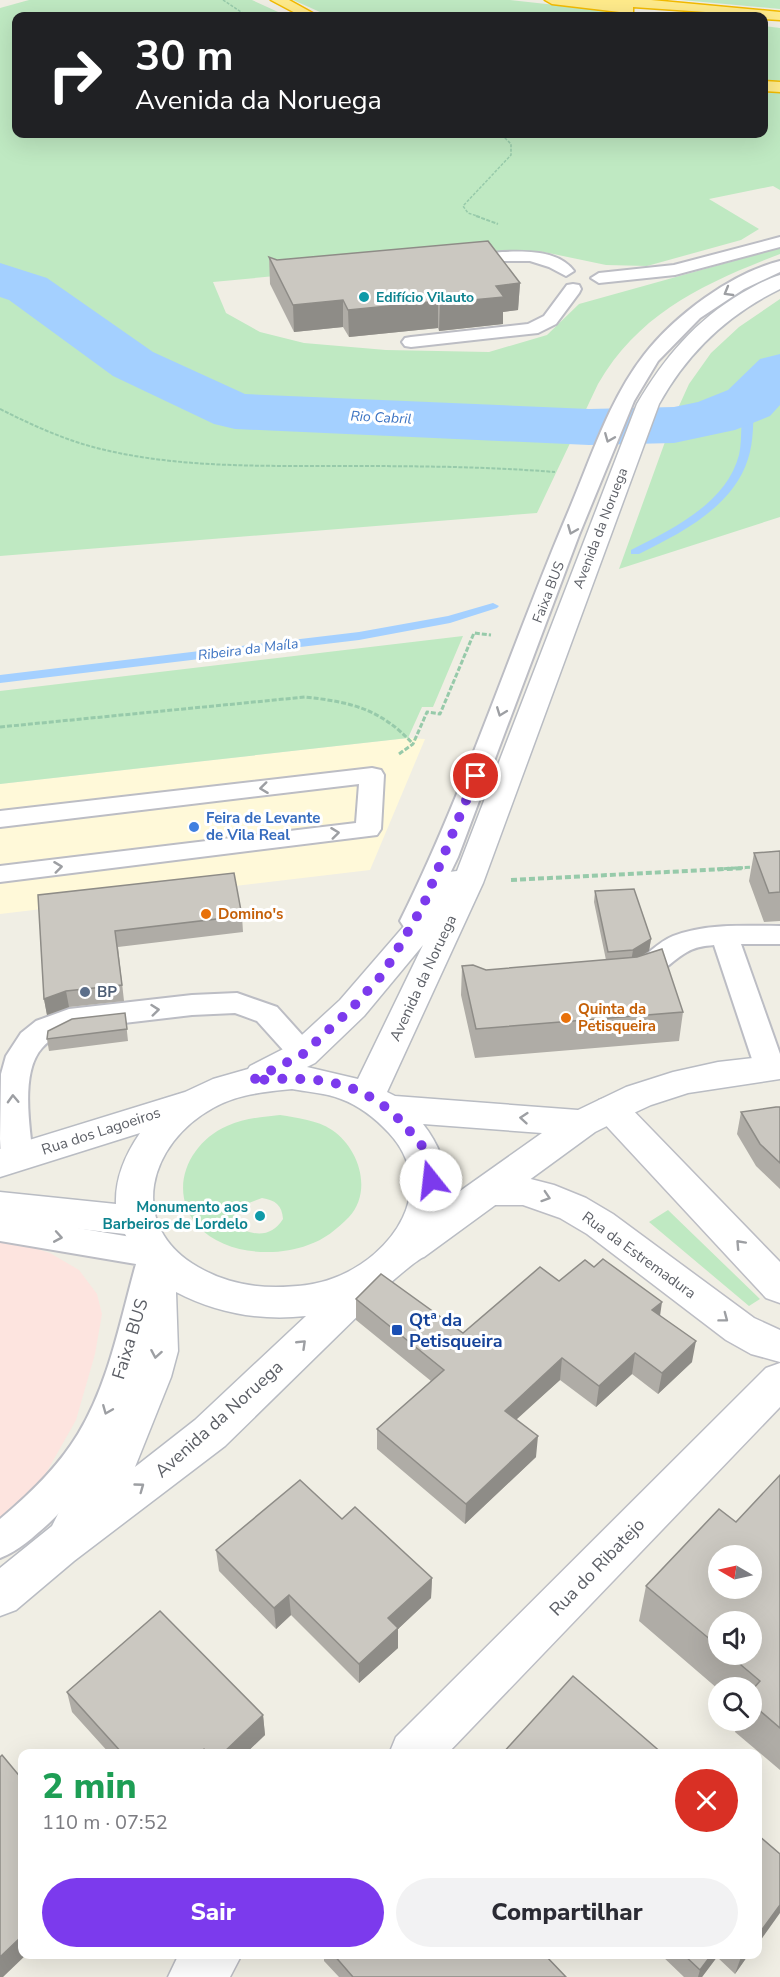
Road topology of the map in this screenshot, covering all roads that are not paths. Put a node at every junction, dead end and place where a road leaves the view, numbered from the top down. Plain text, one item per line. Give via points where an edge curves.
1 (278, 0) edge
2 (552, 0) edge
3 (606, 0) edge
4 (304, 12) edge
5 (669, 12) edge
6 (736, 12) edge
7 (780, 242) edge
8 (442, 263) edge
9 (780, 266) edge
10 (583, 273) junction
11 (780, 281) edge
12 (560, 285) junction
13 (411, 342) dead end
14 (606, 477) junction
15 (0, 819) edge
16 (488, 826) junction
17 (0, 874) edge
18 (780, 935) edge
19 (725, 937) junction
20 (383, 974) junction
21 (610, 976) edge
22 (303, 1054) junction
23 (775, 1068) edge
24 (251, 1081) junction
25 (202, 1097) junction
26 (379, 1102) junction
27 (596, 1116) junction
28 (9, 1160) edge
29 (488, 1191) junction
30 (0, 1206) edge
31 (0, 1228) edge
32 (146, 1238) junction
33 (404, 1251) junction
34 (369, 1280) junction
35 (780, 1287) edge
36 (780, 1346) edge
37 (780, 1380) edge
38 (0, 1541) edge
39 (59, 1547) junction
40 (0, 1595) edge
41 (418, 1749) edge
42 (211, 1959) edge
43 (194, 1977) edge

1 - 4 highway
2 - 5 highway
3 - 6 highway
7 - 10 lane via 675,270
8 - 10 lane via 528,257
9 -> 14 lane, Faixa BUS via 738,285 694,314 651,358 624,401
10 - 12 lane via 553,276
10 - 12 lane via 599,281 594,287
11 - 14 main road, Avenida da Noruega via 719,316 682,350 662,376
12 - 13 lane via 550,320 532,329
14 - 16 main road, Avenida da Noruega
14 -> 20 lane, Faixa BUS via 445,857 423,906
17 -> 15 lane via 368,829 372,776
16 - 20 main road, Avenida da Noruega
16 - 26 main road, Avenida da Noruega
18 - 19 lane
19 - 21 lane via 696,938 681,944 646,970
19 - 23 lane
20 - 22 main road, Avenida da Noruega
22 - 24 main road, Avenida da Noruega
28 -> 22 lane via 16,1068 31,1039 53,1023 237,1003 267,1014
23 - 27 main road via 659,1088
24 - 25 main road
24 - 26 main road via 292,1077 332,1082
25 - 28 main road, Rua dos Lagoeiros
25 - 32 main road, Avenida da Noruega via 168,1121 145,1151 133,1186
27 -> 26 main road
26 - 33 main road via 421,1145 431,1180 425,1216
27 - 29 main road
35 -> 27 main road
29 - 33 main road
29 -> 36 main road, Rua da Estremadura via 532,1193 573,1208 740,1329
30 - 32 main road
31 -> 32 lane
32 - 34 main road via 186,1281 229,1298 276,1304 324,1298
32 -> 38 lane, Faixa BUS via 116,1386 91,1444 50,1497
32 -> 39 main road, Avenida da Noruega via 158,1351 151,1377 118,1458
33 - 34 main road
39 -> 34 main road, Avenida da Noruega via 210,1432
37 - 41 main road, Rua do Ribatejo
39 - 40 main road, Avenida da Noruega
42 - 43 main road

